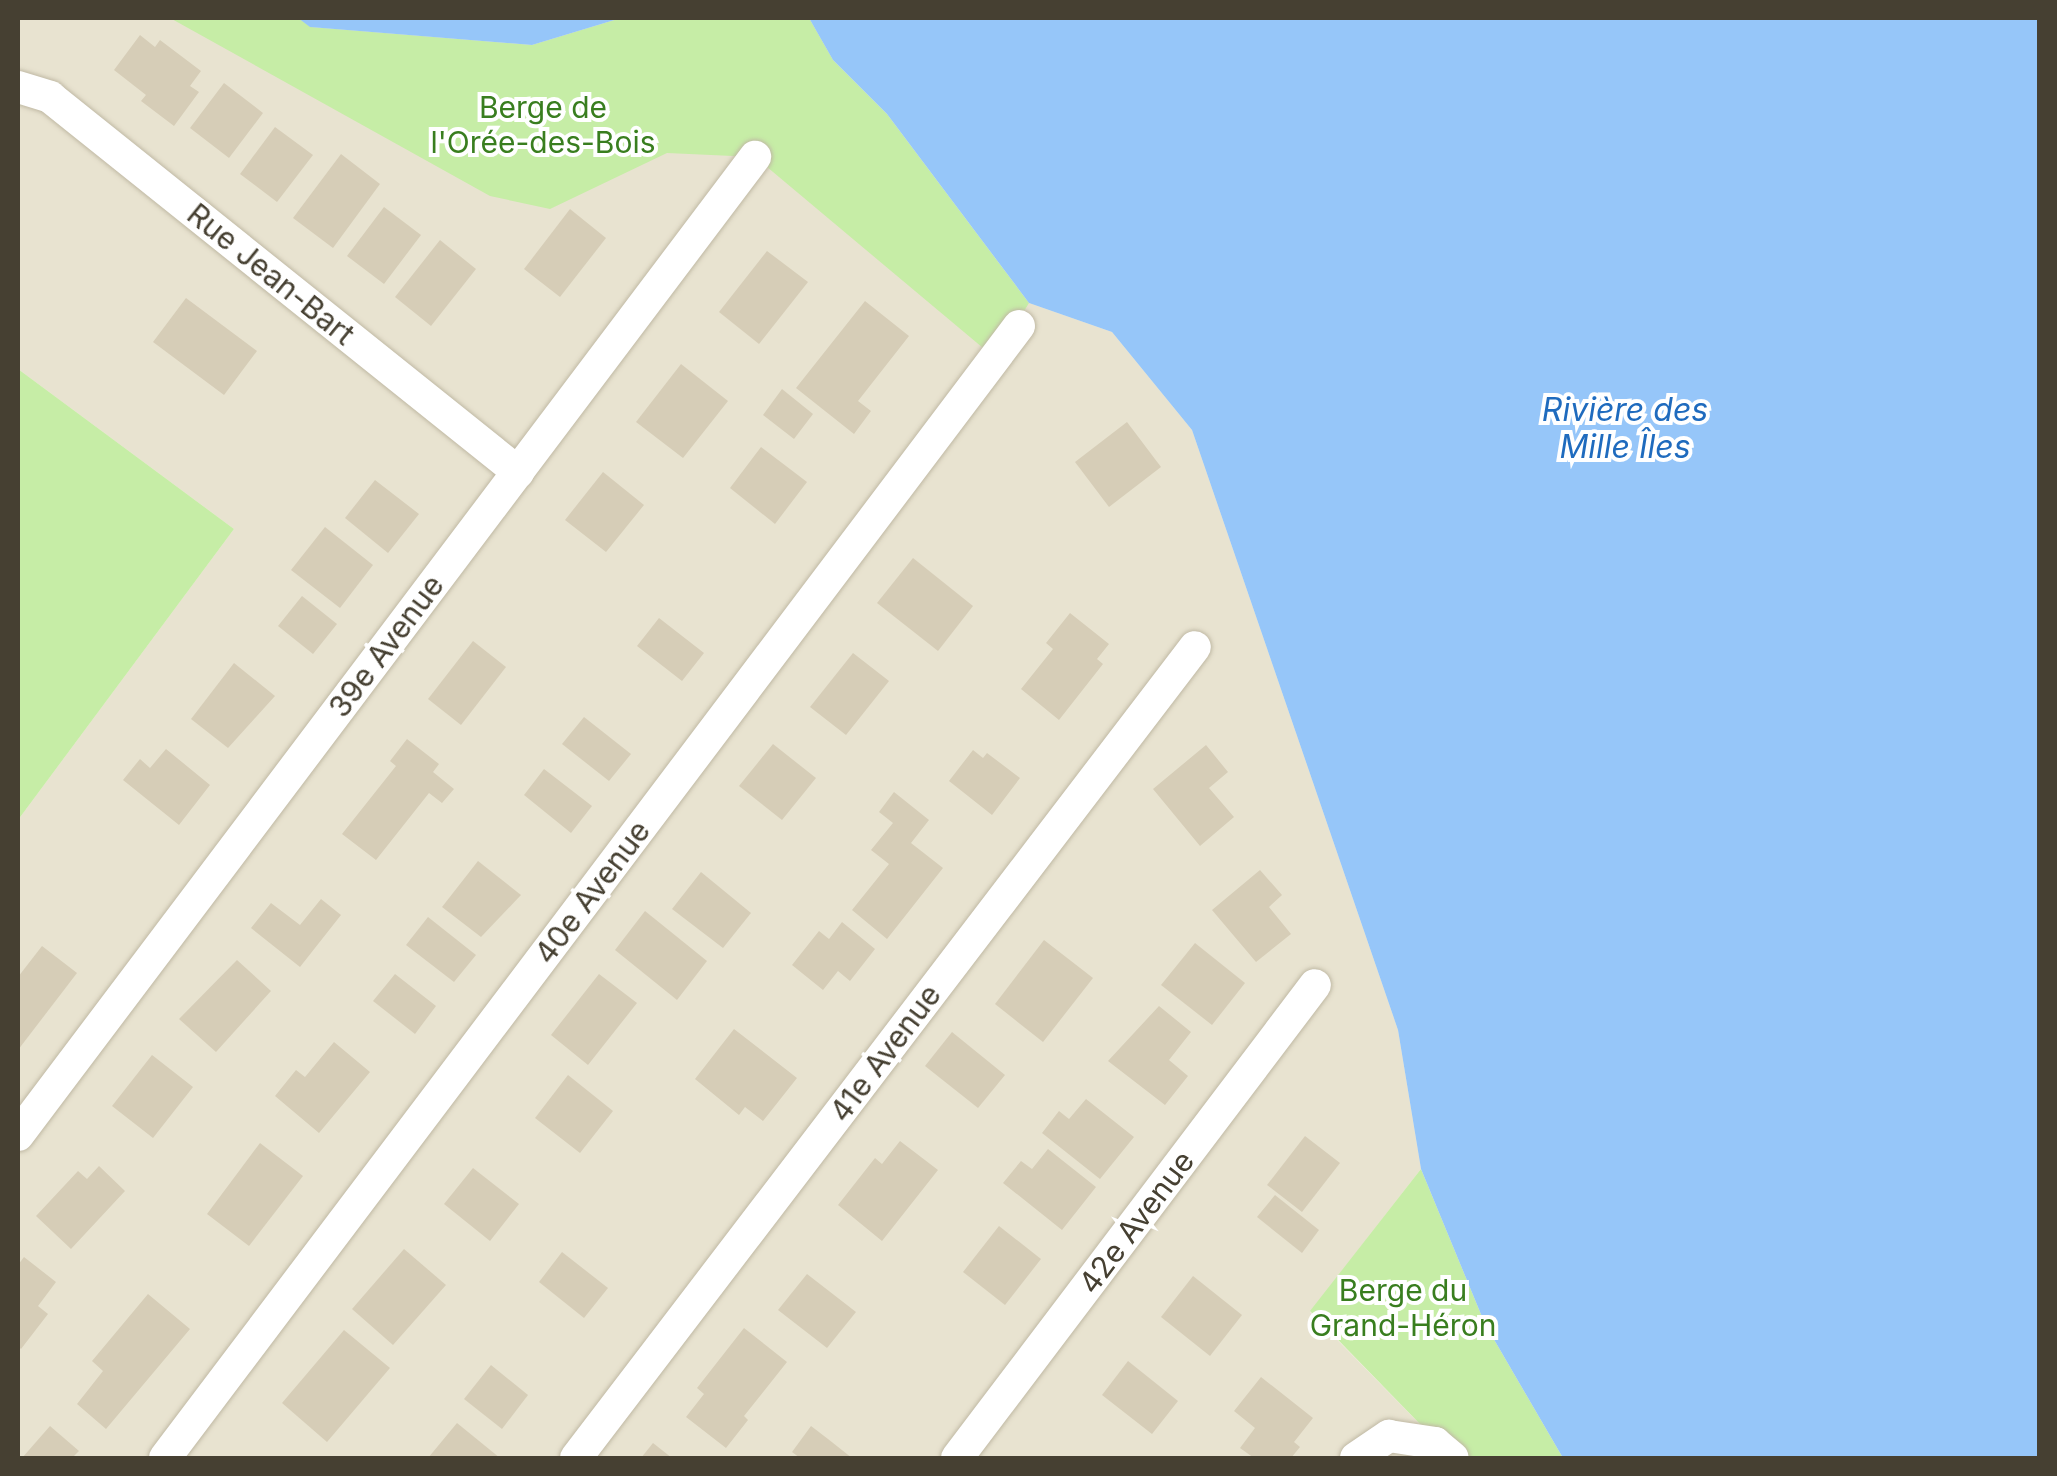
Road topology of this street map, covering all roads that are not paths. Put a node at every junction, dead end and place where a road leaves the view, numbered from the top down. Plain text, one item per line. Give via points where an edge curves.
1 (18, 88) edge
2 (755, 157) dead end
3 (1019, 326) dead end
4 (518, 472) junction
5 (1195, 647) dead end
6 (1316, 985) dead end
7 (18, 1134) edge
8 (165, 1458) edge
9 (576, 1458) edge
10 (958, 1458) edge
11 (1356, 1458) edge
12 (1453, 1458) edge

1 - 4 street, Rue Jean-Bart via 50,98
2 - 4 street, 39e Avenue
3 - 8 street, 40e Avenue
4 - 7 street, 39e Avenue
5 - 9 street, 41e Avenue
6 - 10 street, 42e Avenue
11 - 12 street via 1389,1436 1435,1443

